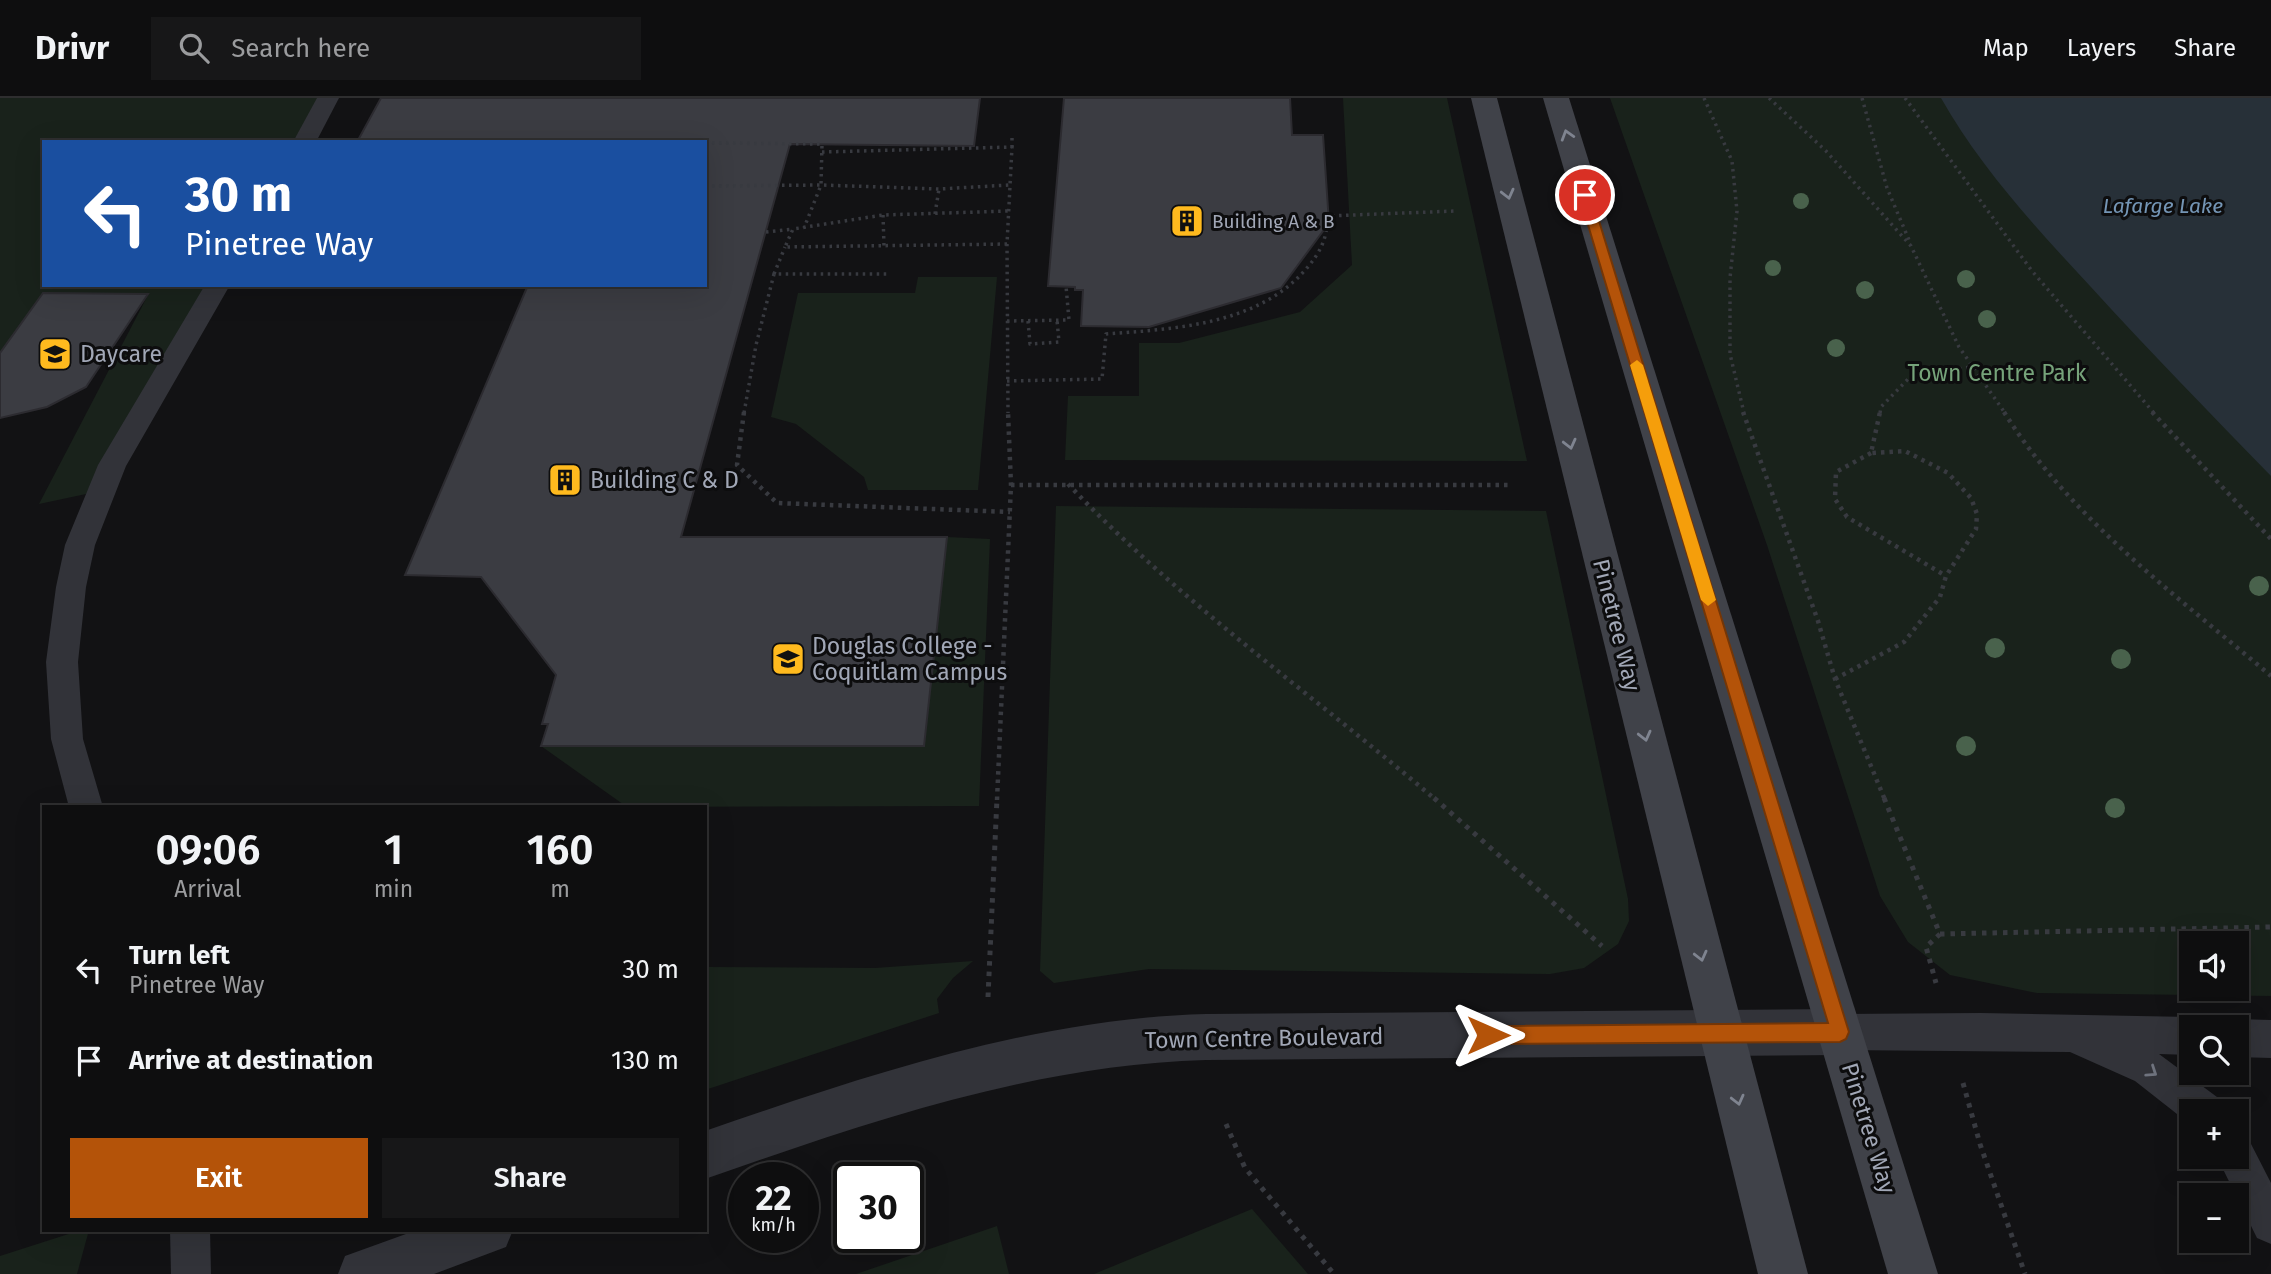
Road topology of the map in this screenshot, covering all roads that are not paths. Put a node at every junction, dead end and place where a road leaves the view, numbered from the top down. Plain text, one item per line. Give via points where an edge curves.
1 (328, 98) edge
2 (1483, 98) edge
3 (1556, 98) edge
4 (305, 140) edge
5 (217, 287) edge
6 (85, 805) edge
7 (1840, 1032) junction
8 (2068, 1033) junction
9 (1721, 1034) junction
10 (2179, 1036) edge
11 (2249, 1038) edge
12 (2271, 1039) edge
13 (2188, 1099) edge
14 (707, 1154) edge
15 (2243, 1169) edge
16 (2271, 1224) edge
17 (190, 1232) edge
18 (483, 1232) edge
19 (191, 1274) edge
20 (363, 1274) edge
21 (1783, 1274) edge
22 (1913, 1274) edge

1 - 4 lane
2 -> 9 main road, Pinetree Way
7 -> 3 main road, Pinetree Way
5 - 6 lane via 111,465 80,545 62,662 67,739
7 - 8 lane
7 - 9 street, Town Centre Boulevard
7 - 22 main road, Pinetree Way
8 - 10 lane
8 -> 13 lane via 2148,1068
9 - 14 street, Town Centre Boulevard via 1218,1037 1111,1043 929,1081
9 -> 21 main road, Pinetree Way
11 - 12 lane
15 - 16 lane
17 - 19 lane
18 - 20 street

